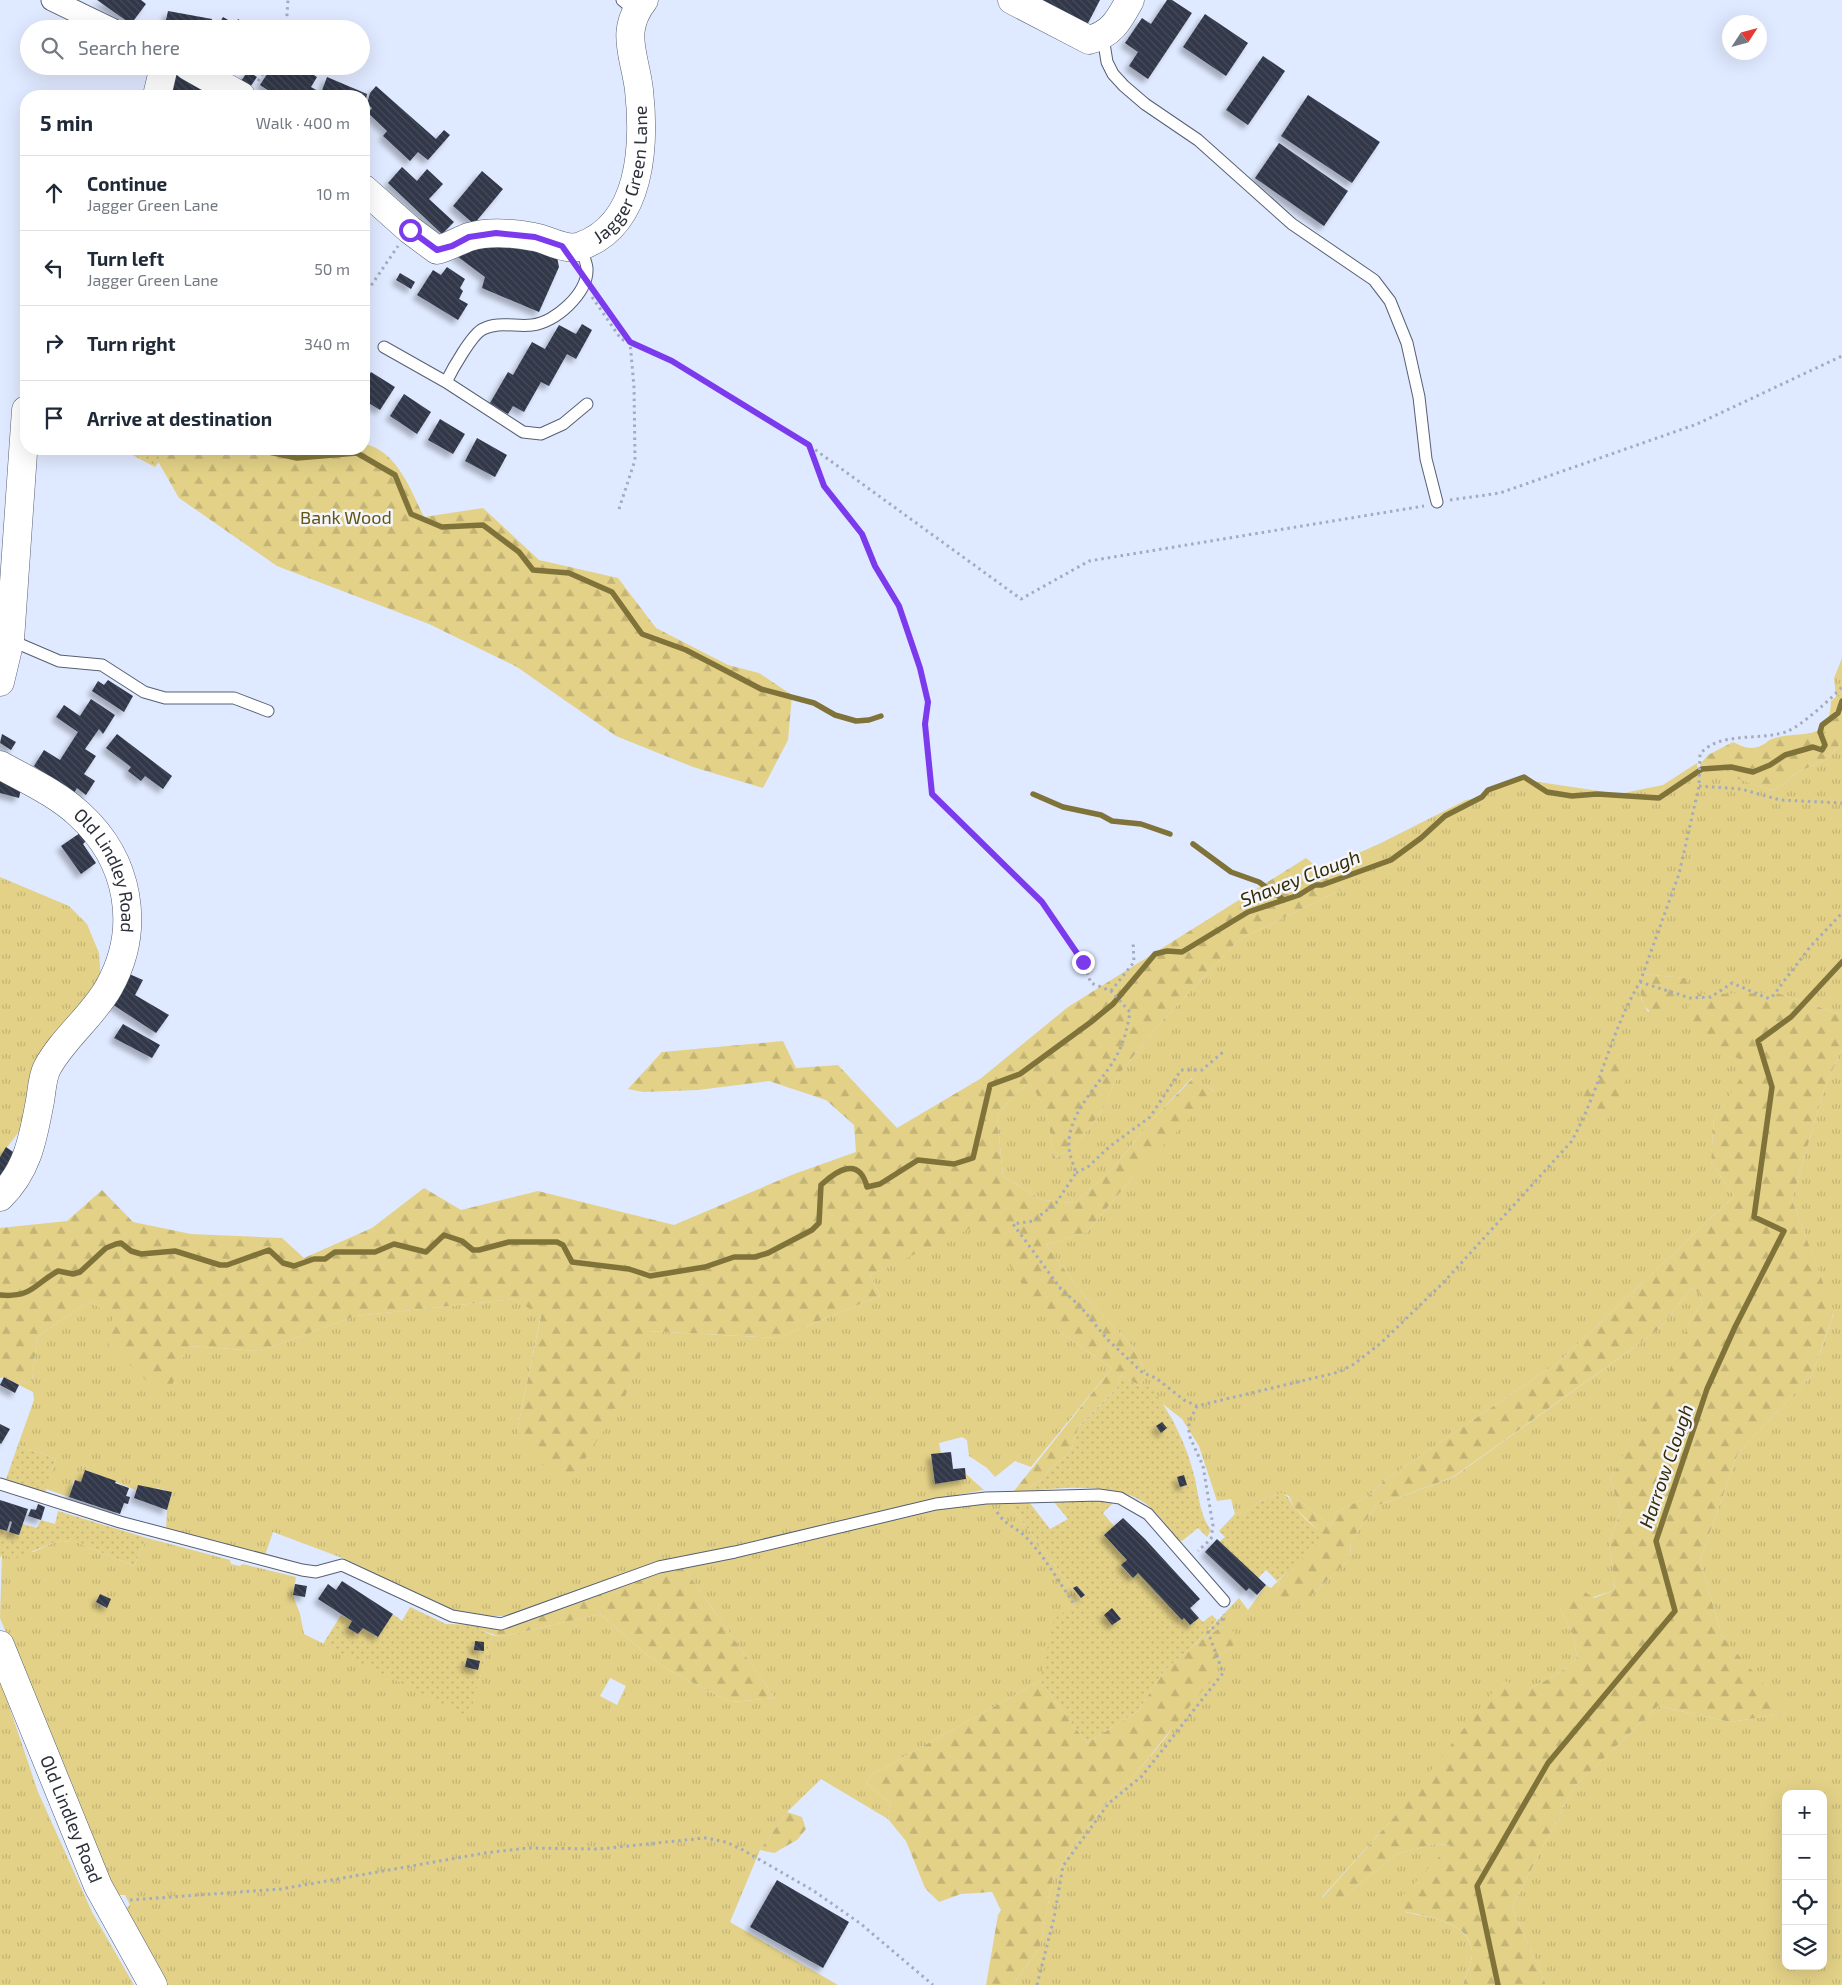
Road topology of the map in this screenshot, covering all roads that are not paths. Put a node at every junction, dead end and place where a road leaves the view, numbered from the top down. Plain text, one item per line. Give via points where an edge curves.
1 (52, 0) edge
2 (1012, 0) edge
3 (1128, 1) edge
4 (634, 4) edge
5 (93, 20) edge
6 (1103, 37) junction
7 (162, 75) edge
8 (204, 75) edge
9 (158, 90) edge
10 (230, 90) edge
11 (370, 194) edge
12 (579, 247) junction
13 (384, 347) dead end
14 (446, 382) junction
15 (587, 404) dead end
16 (23, 455) edge
17 (1437, 502) dead end
18 (10, 640) junction
19 (0, 682) edge
20 (268, 711) dead end
21 (0, 765) edge
22 (0, 1197) edge
23 (0, 1484) edge
24 (1224, 1601) road end
25 (0, 1645) edge
26 (153, 1985) edge

1 - 5 street
2 - 6 street via 1088,40
3 - 6 street via 1117,25
4 - 12 street, Jagger Green Lane via 629,40 639,90 641,146 634,188 622,214 599,237
6 - 17 lane via 1107,62 1124,86 1198,140 1292,224 1374,280 1390,301 1407,343 1426,459
7 - 9 street
8 - 10 street
11 - 12 street, Jagger Green Lane via 437,250 469,237 496,233 535,237 562,246
12 - 14 lane via 587,269 579,292 564,311 552,320 533,325 499,324 482,329
13 - 14 lane
14 - 15 lane via 523,432 541,434 563,424
16 - 18 street
18 - 19 street
18 - 20 lane via 59,661 102,665 144,692 165,698 234,698
21 - 22 street, Old Lindley Road via 64,803 100,836 118,867 125,894 127,931 122,959 109,987 46,1070 27,1158
23 - 24 lane via 120,1522 302,1570 316,1572 342,1565 452,1616 501,1624 659,1567 936,1504 986,1498 1099,1495 1120,1498 1148,1514
25 - 26 street, Old Lindley Road via 108,1908

